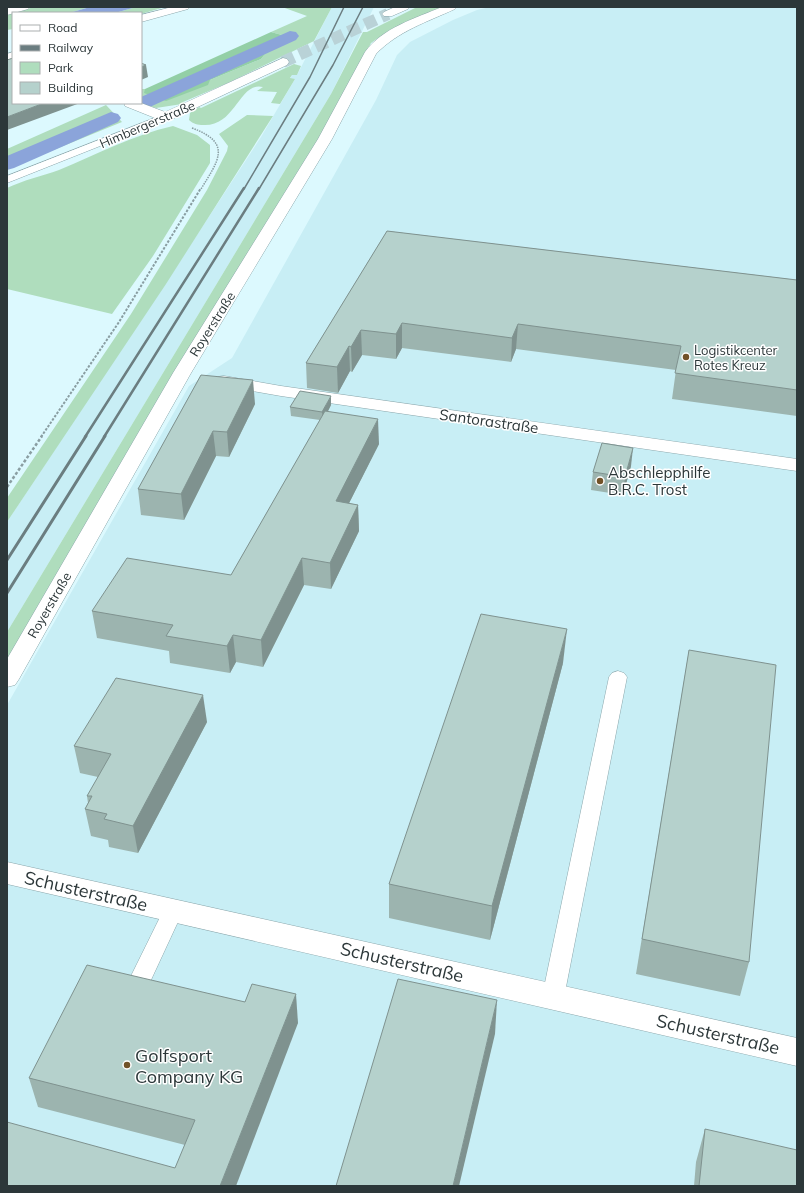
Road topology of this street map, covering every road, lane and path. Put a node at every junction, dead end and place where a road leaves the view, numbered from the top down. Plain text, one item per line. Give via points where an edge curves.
1 (24, 7) edge
2 (184, 7) edge
3 (404, 7) edge
4 (451, 7) edge
5 (7, 12) edge
6 (388, 14) tunnel mouth
7 (142, 19) edge
8 (284, 62) tunnel mouth
9 (132, 104) edge
10 (165, 117) junction
11 (7, 180) edge
12 (194, 376) junction
13 (797, 465) edge
14 (7, 487) edge
15 (618, 677) dead end
16 (7, 679) edge
17 (7, 873) edge
18 (173, 911) junction
19 (140, 980) edge
20 (554, 996) junction
21 (797, 1052) edge

1 - 5 street
2 - 7 street
3 - 6 street
4 - 12 street, Royerstraße via 392,34 379,42 371,52 326,139
8 - 10 street, Himbergerstraße
9 - 10 street
10 - 11 lane, Himbergerstraße
10 - 14 path via 212,138 219,148 216,163 120,322
12 - 13 street, Santorastraße via 281,391
12 - 16 street, Royerstraße
15 - 20 lane
17 - 18 street, Schusterstraße
18 - 19 lane
18 - 20 street, Schusterstraße
20 - 21 street, Schusterstraße

